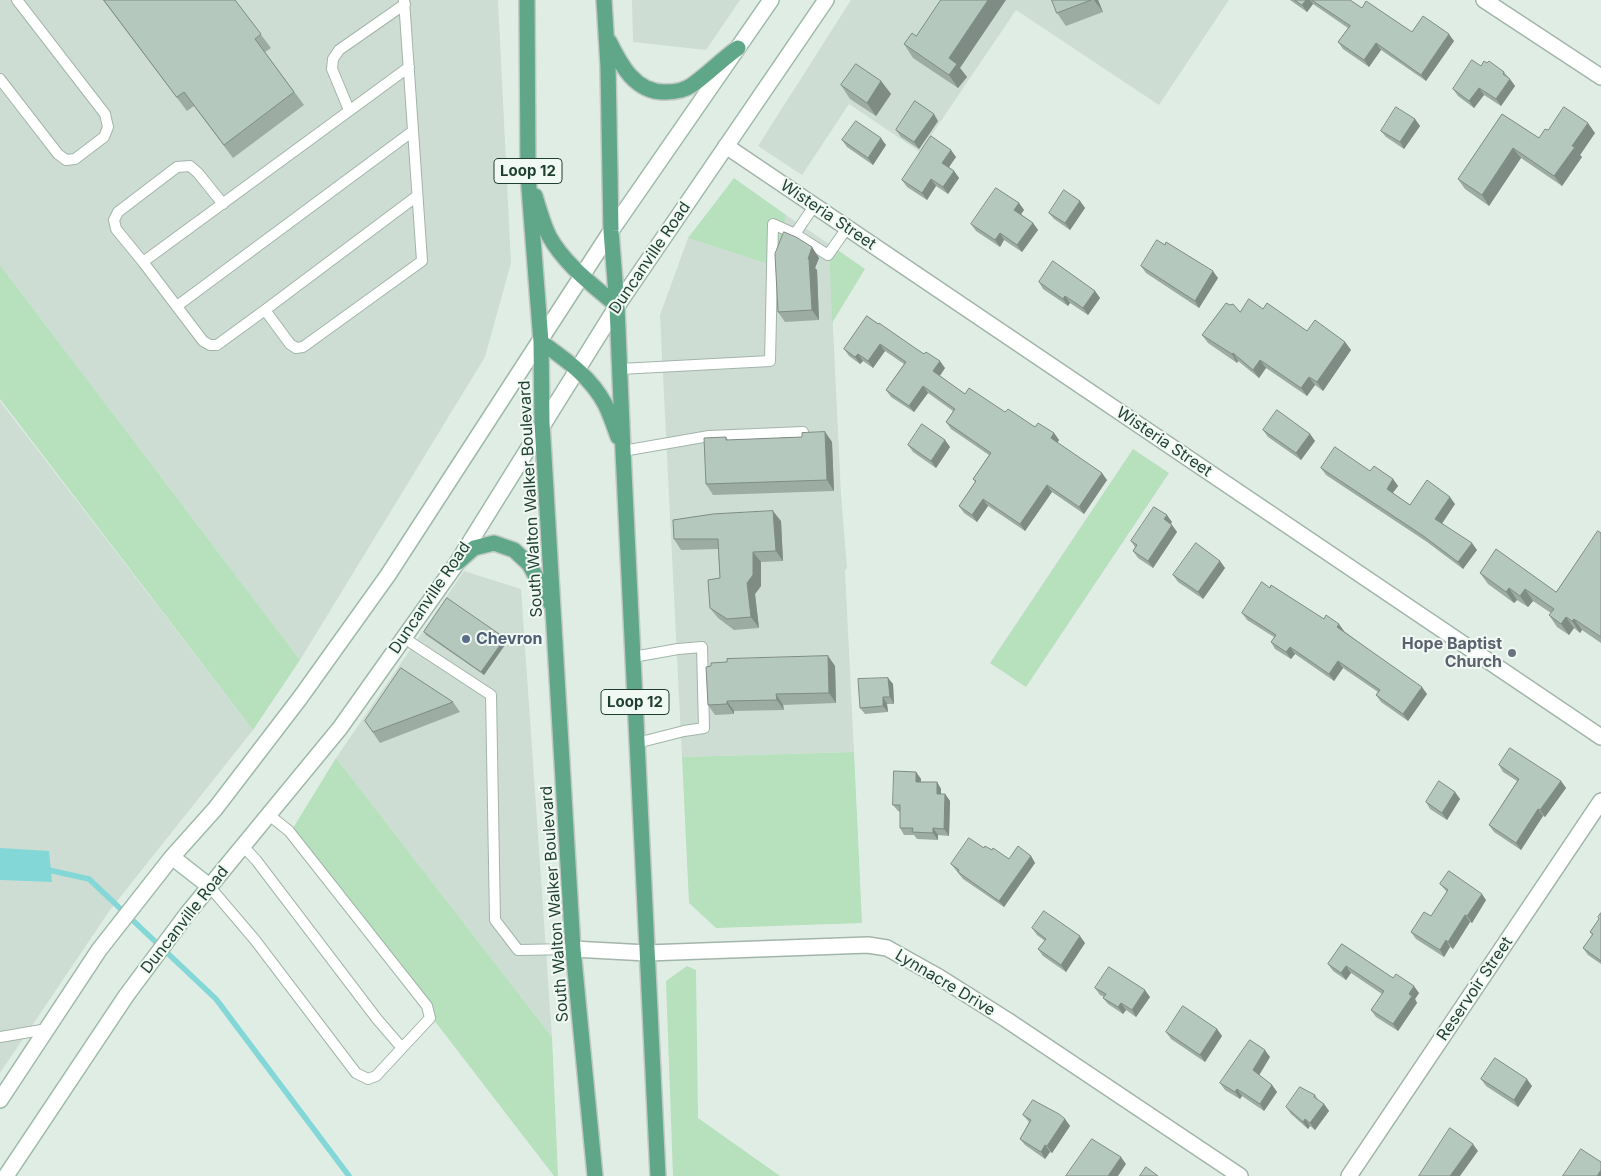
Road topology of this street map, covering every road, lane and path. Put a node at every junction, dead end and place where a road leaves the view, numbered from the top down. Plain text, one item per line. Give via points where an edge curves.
1 (17, 0) edge
2 (527, 0) edge
3 (604, 0) edge
4 (771, 0) edge
5 (826, 0) edge
6 (1484, 0) edge
7 (405, 2) edge
8 (606, 34) junction
9 (738, 48) junction
10 (409, 67) junction
11 (1601, 77) edge
12 (0, 79) edge
13 (349, 110) junction
14 (413, 131) junction
15 (726, 146) junction
16 (528, 175) junction
17 (417, 196) junction
18 (222, 204) junction
19 (814, 206) junction
20 (847, 228) junction
21 (611, 231) junction
22 (796, 234) junction
23 (143, 262) junction
24 (583, 276) junction
25 (176, 306) junction
26 (617, 306) junction
27 (264, 310) junction
28 (541, 342) junction
29 (578, 368) junction
30 (620, 369) junction
31 (542, 424) junction
32 (803, 432) edge
33 (623, 451) junction
34 (456, 563) junction
35 (554, 609) junction
36 (404, 638) junction
37 (633, 657) junction
38 (1601, 737) edge
39 (637, 743) junction
40 (1601, 801) edge
41 (269, 814) junction
42 (243, 846) junction
43 (168, 862) junction
44 (210, 886) junction
45 (573, 949) junction
46 (647, 953) junction
47 (47, 1028) junction
48 (2, 1035) edge
49 (402, 1048) junction
50 (0, 1100) edge
51 (6, 1176) edge
52 (595, 1176) edge
53 (658, 1176) edge
54 (1240, 1176) edge
55 (1349, 1176) edge

1 - 12 lane via 105,114 108,127 104,137 75,159 66,160
2 - 16 main road, South Walton Walker Boulevard / Loop 12
3 - 8 main road, Loop 12
4 - 9 main road
5 - 15 main road, Duncanville Road
6 - 11 main road
7 - 10 lane
7 - 13 lane via 339,50 333,59 332,69
8 - 9 main road via 622,67 637,82 656,92 675,92 691,86
8 - 21 main road, Loop 12
9 - 21 main road
10 - 13 lane
10 - 14 lane
13 - 18 lane
14 - 17 lane
14 - 25 lane
15 - 19 main road, Wisteria Street
15 - 26 main road, Duncanville Road
16 - 24 main road via 548,235 561,255
16 - 28 main road, South Walton Walker Boulevard / Loop 12
17 - 27 lane
17 - 27 lane via 422,261 304,347 296,348 290,344
18 - 23 lane
18 - 23 lane via 190,166 176,166 118,212 114,220 116,229
19 - 20 main road, Wisteria Street
19 - 22 lane
20 - 22 lane via 828,256
20 - 38 main road, Wisteria Street
21 - 24 main road
21 - 26 main road, Loop 12
22 - 30 lane via 773,224 770,361
23 - 25 lane
24 - 26 main road
24 - 28 main road
25 - 27 lane via 210,345 217,345
26 - 29 main road, Duncanville Road
26 - 30 main road, Loop 12
28 - 29 main road
28 - 31 main road, South Walton Walker Boulevard / Loop 12
28 - 43 main road via 388,574 311,683 215,809
29 - 31 main road, Duncanville Road
29 - 33 main road via 606,405
30 - 33 main road, Loop 12
31 - 34 main road, Duncanville Road
31 - 35 main road, South Walton Walker Boulevard / Loop 12
32 - 33 lane via 708,436
33 - 37 main road, Loop 12
34 - 35 main road via 474,548 494,543 514,550 530,564
34 - 36 main road, Duncanville Road
35 - 45 main road, South Walton Walker Boulevard / Loop 12
36 - 41 main road, Duncanville Road via 340,728
36 - 45 lane via 491,695 495,920 518,950
37 - 39 main road, Loop 12
37 - 39 lane via 702,648 704,728
39 - 46 main road, Loop 12
40 - 55 main road, Reservoir Street
41 - 42 main road, Duncanville Road
41 - 49 lane via 289,831 427,1006 430,1018
42 - 44 main road, Duncanville Road
42 - 49 lane
43 - 44 main road
43 - 47 main road via 99,950
44 - 49 lane via 356,1073 368,1079 376,1076
44 - 51 main road, Duncanville Road via 126,996
45 - 46 main road, Lynnacre Drive
45 - 52 main road, South Walton Walker Boulevard / Loop 12
46 - 53 main road, Loop 12
46 - 54 main road, Lynnacre Drive via 868,945 887,948 1007,1020
47 - 48 lane
47 - 50 main road

